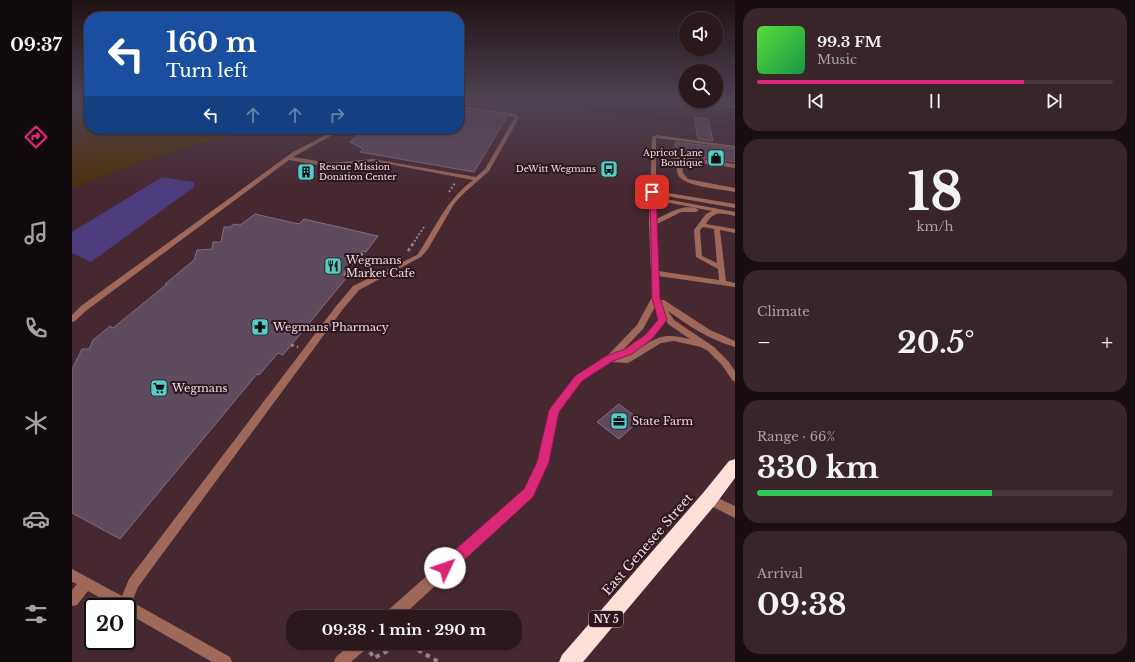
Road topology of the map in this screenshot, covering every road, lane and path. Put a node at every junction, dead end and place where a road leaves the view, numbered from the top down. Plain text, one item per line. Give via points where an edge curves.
1 (510, 130) edge
2 (332, 134) edge
3 (735, 147) edge
4 (654, 154) junction
5 (289, 158) junction
6 (680, 158) junction
7 (735, 166) edge
8 (477, 179) junction
9 (735, 190) edge
10 (652, 195) junction
11 (735, 206) edge
12 (719, 211) junction
13 (735, 214) edge
14 (427, 223) dead end
15 (652, 224) junction
16 (702, 225) junction
17 (717, 227) junction
18 (735, 231) edge
19 (360, 253) dead end
20 (406, 255) dead end
21 (721, 268) junction
22 (656, 273) junction
23 (357, 277) dead end
24 (723, 284) junction
25 (735, 285) edge
26 (656, 298) junction
27 (72, 319) edge
28 (735, 344) edge
29 (711, 349) junction
30 (610, 358) junction
31 (735, 378) edge
32 (735, 466) edge
33 (709, 499) junction
34 (735, 512) edge
35 (72, 575) edge
36 (85, 584) junction
37 (112, 598) edge
38 (128, 598) edge
39 (72, 600) edge
40 (399, 610) edge
41 (136, 611) edge
42 (358, 650) edge
43 (368, 650) edge
44 (390, 650) edge
45 (418, 650) edge
46 (573, 661) edge
47 (226, 662) edge
48 (341, 662) edge
49 (439, 662) edge

1 - 8 street via 487,170
2 - 5 street
3 - 4 street via 657,136 654,137
4 - 6 street
4 - 10 street
5 - 8 street via 330,165 373,160
5 - 27 street via 90,303
6 - 7 street
6 - 9 street via 680,174 683,180
8 - 38 street via 457,197 418,256 356,288 133,583
10 - 11 street
10 - 12 street
10 - 15 street
12 - 13 street
12 - 15 street via 680,210
12 - 16 street via 708,215
14 - 20 path
15 - 22 street
16 - 17 street
16 - 21 street via 697,230 699,257
17 - 18 street
17 - 21 street
19 - 23 path via 362,254 344,275
21 - 24 street
22 - 24 street
22 - 26 street
24 - 25 street
26 - 28 street via 683,318
26 - 29 street via 671,322
26 - 30 street via 640,327
26 - 30 street via 662,320 649,337 629,351
29 - 30 street via 692,341 674,338 659,340 627,360
29 - 31 street
30 - 40 street via 578,379 554,410 543,462 529,493
32 - 33 highway, East Genesee Street / NY 5
33 - 34 street
33 - 46 highway, East Genesee Street / NY 5
35 - 36 street
36 - 37 street
36 - 39 street
41 - 47 street
42 - 48 street
43 - 44 path via 374,658
45 - 49 path

